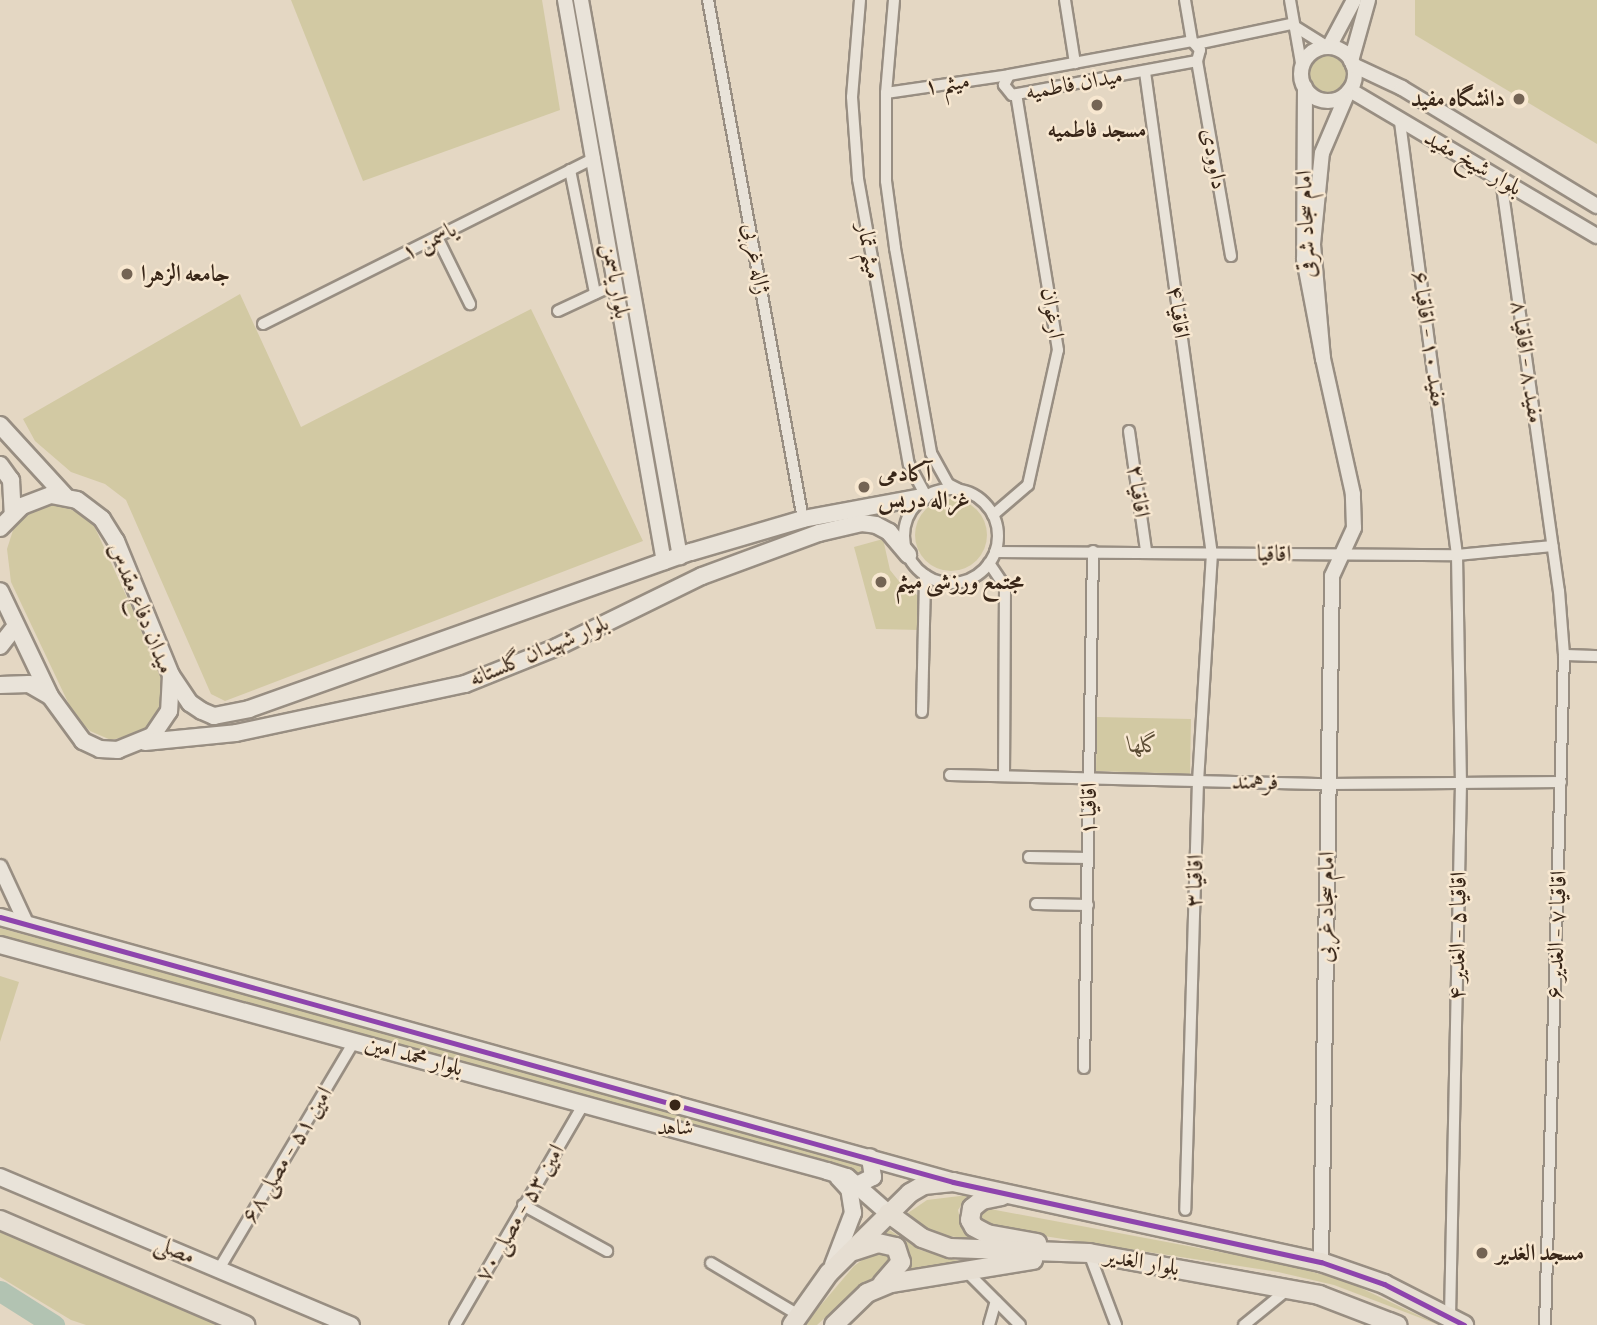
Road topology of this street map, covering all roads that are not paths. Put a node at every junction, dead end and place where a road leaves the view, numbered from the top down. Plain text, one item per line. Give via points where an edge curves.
1 (565, 0) edge
2 (581, 0) edge
3 (708, 0) edge
4 (860, 0) edge
5 (894, 0) edge
6 (1065, 0) edge
7 (1185, 0) edge
8 (1290, 0) edge
9 (1354, 0) edge
10 (1368, 0) edge
11 (1291, 24) junction
12 (1194, 43) junction
13 (1329, 47) junction
14 (1197, 61) junction
15 (1075, 63) junction
16 (1352, 63) junction
17 (1302, 69) junction
18 (1145, 72) junction
19 (1009, 75) junction
20 (1305, 87) junction
21 (1349, 91) junction
22 (886, 93) junction
23 (1016, 94) junction
24 (1400, 122) junction
25 (602, 156) junction
26 (570, 170) junction
27 (1501, 179) junction
28 (1597, 206) edge
29 (1597, 236) edge
30 (437, 237) junction
31 (1231, 256) dead end
32 (616, 284) junction
33 (595, 293) junction
34 (470, 304) dead end
35 (558, 311) dead end
36 (263, 324) dead end
37 (1323, 359) junction
38 (0, 425) edge
39 (1129, 431) dead end
40 (0, 465) edge
41 (958, 489) junction
42 (65, 496) junction
43 (925, 497) junction
44 (13, 513) junction
45 (993, 515) junction
46 (803, 519) junction
47 (0, 528) edge
48 (675, 529) junction
49 (658, 532) junction
50 (1553, 546) junction
51 (1093, 551) junction
52 (1146, 551) junction
53 (1212, 553) junction
54 (908, 555) junction
55 (1342, 555) junction
56 (1457, 555) junction
57 (680, 556) junction
58 (992, 558) junction
59 (664, 562) junction
60 (925, 575) junction
61 (0, 591) edge
62 (15, 627) junction
63 (0, 646) edge
64 (1564, 655) junction
65 (1597, 656) edge
66 (171, 675) junction
67 (0, 685) edge
68 (50, 696) junction
69 (922, 712) dead end
70 (145, 742) junction
71 (950, 775) dead end
72 (1003, 776) junction
73 (1089, 778) junction
74 (1198, 781) junction
75 (1561, 782) junction
76 (1461, 783) junction
77 (1328, 784) junction
78 (1029, 857) dead end
79 (1088, 858) junction
80 (0, 867) edge
81 (1036, 904) dead end
82 (1088, 905) junction
83 (0, 917) edge
84 (26, 923) junction
85 (0, 945) edge
86 (355, 1040) junction
87 (1084, 1068) dead end
88 (585, 1102) junction
89 (870, 1157) junction
90 (827, 1171) junction
91 (0, 1177) edge
92 (953, 1182) junction
93 (857, 1185) junction
94 (1021, 1197) junction
95 (523, 1205) junction
96 (1185, 1210) dead end
97 (888, 1213) junction
98 (0, 1220) edge
99 (607, 1251) dead end
100 (849, 1253) junction
101 (1089, 1253) junction
102 (1321, 1262) junction
103 (711, 1263) dead end
104 (219, 1269) junction
105 (964, 1269) junction
106 (829, 1273) junction
107 (877, 1289) junction
108 (1287, 1290) junction
109 (996, 1301) junction
110 (795, 1320) edge
111 (1457, 1321) edge
112 (245, 1325) edge
113 (351, 1325) edge
114 (455, 1325) edge
115 (834, 1325) edge
116 (989, 1325) edge
117 (1020, 1325) edge
118 (1116, 1325) edge
119 (1244, 1325) edge
120 (1397, 1325) edge
121 (1545, 1325) edge

1 - 25 street, بلوار یاسمن
2 - 25 street, بلوار یاسمن
3 - 46 street, ژاله غربی
4 - 43 street, میثم تمار via 852,97 858,179 909,464
5 - 22 street, میثم تمار
6 - 15 street
7 - 12 street
8 - 11 street
9 - 13 street
10 - 16 street
11 - 12 street, میدان فاطمیه
11 - 13 street
11 - 17 street
12 - 14 street via 1200,51
12 - 15 street, میدان فاطمیه
13 - 16 street
13 - 17 street via 1311,54
14 - 18 street, میدان فاطمیه
14 - 31 street, داوودی
15 - 19 street, میدان فاطمیه
16 - 21 street
16 - 28 street, بلوار شیخ مفید via 1402,88
17 - 20 street
18 - 23 street, میدان فاطمیه
18 - 53 street, اقاقیا ۴
19 - 22 street, میثم ۱
19 - 23 street, میدان فاطمیه via 1005,89
20 - 21 street via 1311,95 1330,101
20 - 37 street, امام سجاد شرقی via 1304,259 1314,332
21 - 24 street, بلوار شیخ مفید
21 - 37 street, امام سجاد شرقی via 1322,153 1313,244
22 - 41 street, میثم تمار via 888,195 930,453 948,484
23 - 45 street, ارغوان via 1058,350 1028,485
24 - 27 street, بلوار شیخ مفید
24 - 56 street, مفید ۱۰ - اقاقیا ۶
25 - 26 street, یاسمن ۱
25 - 32 street, بلوار یاسمن
25 - 48 street, بلوار یاسمن
26 - 30 street, یاسمن ۱
26 - 33 street
27 - 29 street, بلوار شیخ مفید
27 - 50 street, مفید ۸ - اقاقیا ۸
30 - 34 street
30 - 36 street, یاسمن ۱
32 - 33 street
32 - 49 street, بلوار یاسمن
33 - 35 street
37 - 55 street, امام سجاد شرقی via 1353,494 1354,527
38 - 42 main road, میدان دفاع مقدس
39 - 52 street, اقاقیا ۲
40 - 44 main road via 11,480
41 - 43 street
41 - 45 street via 979,498
42 - 44 main road via 37,499
42 - 66 main road, میدان دفاع مقدس via 91,509 116,541
43 - 46 main road, بلوار شهیدان گلستانه
43 - 54 street via 905,523
44 - 47 main road
45 - 58 street via 998,532
46 - 57 main road, بلوار شهیدان گلستانه
48 - 49 street via 667,536
48 - 57 street, بلوار یاسمن
49 - 59 street, بلوار یاسمن
50 - 56 street, اقاقیا
50 - 64 street, اقاقیا ۷ - الغدیر ۶
51 - 52 street, اقاقیا
51 - 58 street, اقاقیا
51 - 73 street, اقاقیا ۱
52 - 53 street, اقاقیا
53 - 55 street, اقاقیا
53 - 74 street, اقاقیا ۳
54 - 60 street
54 - 70 main road, بلوار شهیدان گلستانه via 889,532 876,525 862,523 820,533 702,576 557,647 465,684 236,733
55 - 56 street, اقاقیا
55 - 77 street, امام سجاد غربی via 1332,576
56 - 76 street, اقاقیا ۵ - الغدیر ۴
57 - 59 main road, بلوار شهیدان گلستانه
58 - 60 street via 960,582
58 - 72 street via 1005,587
59 - 66 main road, بلوار شهیدان گلستانه via 249,709 214,716 202,711 190,704
60 - 69 street
61 - 62 main road
62 - 63 main road
62 - 68 main road
64 - 65 street
64 - 75 street, اقاقیا ۷ - الغدیر ۶
66 - 70 main road, میدان دفاع مقدس via 169,711
67 - 68 main road via 29,684
68 - 70 main road via 83,741 100,749 129,749
71 - 72 street, فرهمند
72 - 73 street, فرهمند
73 - 74 street, فرهمند
73 - 79 street, اقاقیا ۱
74 - 77 street, فرهمند
74 - 96 street, اقاقیا ۳
75 - 76 street, فرهمند
75 - 121 street, اقاقیا ۷ - الغدیر ۶
76 - 77 street, فرهمند
76 - 111 street, اقاقیا ۵ - الغدیر ۴
77 - 102 street, امام سجاد غربی
78 - 79 street
79 - 82 street, اقاقیا ۱
80 - 84 street
81 - 82 street
82 - 87 street, اقاقیا ۱
83 - 84 main road, بلوار محمد امین
84 - 89 main road, بلوار محمد امین
85 - 86 main road, بلوار محمد امین
86 - 88 main road, بلوار محمد امین
86 - 104 street, امین ۵۱ - مصلی ۶۸
88 - 90 main road, بلوار محمد امین
88 - 95 street, امین ۵۳ - مصلی ۷۰
89 - 92 main road, بلوار محمد امین
89 - 93 main road via 873,1177
90 - 93 main road, بلوار محمد امین
90 - 106 main road via 842,1181 853,1200 850,1228
91 - 104 main road, مصلی
92 - 94 main road, بلوار الغدیر
92 - 97 main road via 924,1185
93 - 97 main road, بلوار محمد امین
94 - 101 main road via 982,1200 972,1208 970,1220 987,1234
94 - 102 main road, بلوار الغدیر
95 - 99 street
95 - 114 street, امین ۵۳ - مصلی ۷۰
97 - 100 main road
97 - 101 main road, بلوار الغدیر via 922,1238 950,1248
98 - 112 main road
100 - 106 main road
100 - 107 main road via 878,1243 896,1247 901,1262
101 - 105 main road
101 - 108 main road, بلوار الغدیر
101 - 118 street
102 - 111 main road, بلوار الغدیر via 1384,1284
103 - 110 street
104 - 113 main road, مصلی
105 - 107 main road
105 - 109 street
106 - 110 main road
107 - 115 main road
108 - 119 street
108 - 120 main road, بلوار الغدیر via 1342,1301
109 - 116 street
109 - 117 street

